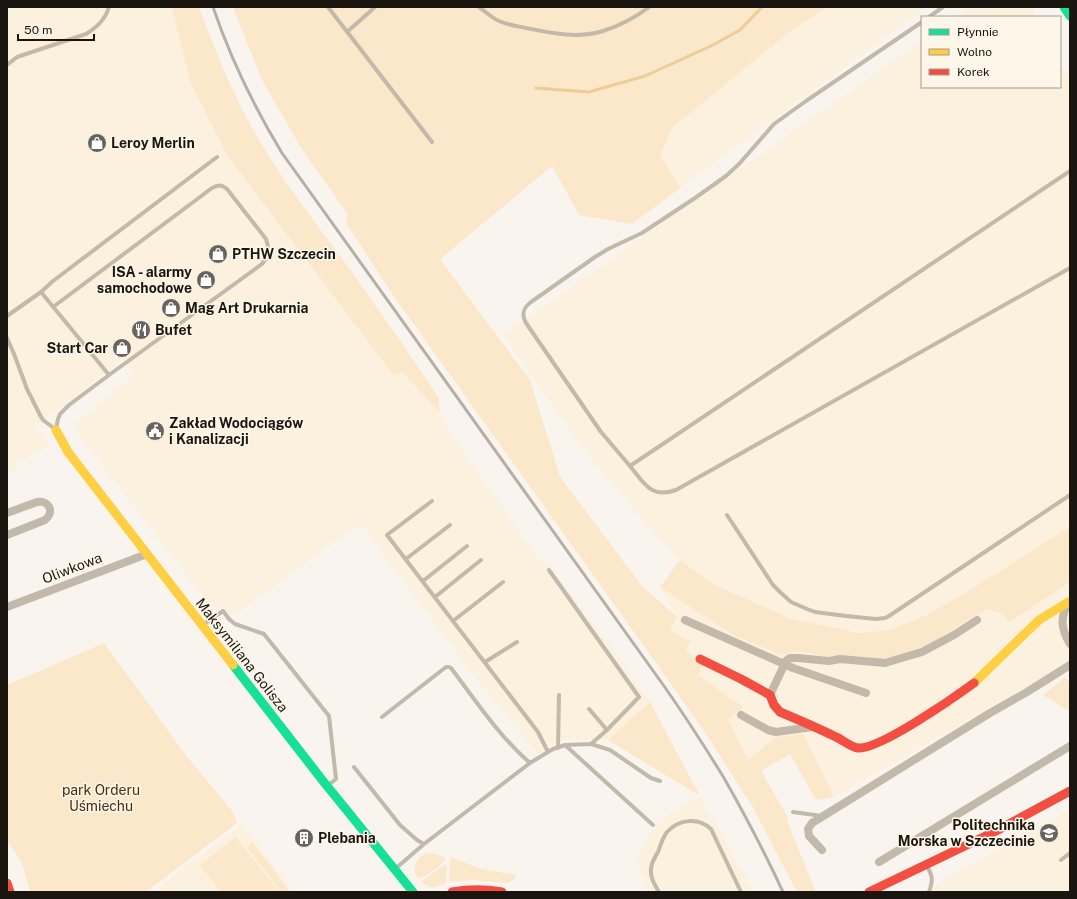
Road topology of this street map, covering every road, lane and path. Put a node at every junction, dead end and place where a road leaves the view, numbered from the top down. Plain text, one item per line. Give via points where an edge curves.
1 (109, 7) edge
2 (328, 7) edge
3 (375, 7) edge
4 (479, 7) edge
5 (943, 7) edge
6 (1064, 7) edge
7 (647, 8) edge
8 (930, 16) edge
9 (1070, 16) edge
10 (921, 23) edge
11 (347, 32) junction
12 (7, 65) edge
13 (432, 142) dead end
14 (217, 157) dead end
15 (1070, 171) edge
16 (1070, 268) edge
17 (41, 292) junction
18 (53, 307) junction
19 (7, 316) edge
20 (7, 338) edge
21 (109, 375) junction
22 (56, 430) junction
23 (630, 466) junction
24 (1070, 495) edge
25 (432, 501) dead end
26 (7, 513) edge
27 (727, 515) dead end
28 (450, 525) dead end
29 (7, 535) edge
30 (467, 546) dead end
31 (147, 554) junction
32 (406, 559) junction
33 (481, 560) dead end
34 (549, 570) dead end
35 (423, 581) junction
36 (503, 582) dead end
37 (435, 597) junction
38 (1070, 601) edge
39 (7, 607) edge
40 (685, 620) dead end
41 (977, 620) dead end
42 (453, 621) junction
43 (202, 626) junction
44 (517, 642) dead end
45 (1070, 644) edge
46 (700, 658) dead end
47 (485, 662) junction
48 (784, 664) junction
49 (1070, 665) edge
50 (866, 692) dead end
51 (559, 695) dead end
52 (770, 695) junction
53 (589, 709) dead end
54 (741, 715) dead end
55 (382, 717) dead end
56 (812, 726) junction
57 (607, 730) junction
58 (591, 744) junction
59 (565, 745) junction
60 (1070, 746) edge
61 (558, 748) junction
62 (548, 752) junction
63 (530, 763) junction
64 (354, 767) dead end
65 (660, 780) dead end
66 (327, 786) junction
67 (1070, 791) edge
68 (793, 812) dead end
69 (824, 816) junction
70 (653, 825) dead end
71 (424, 844) junction
72 (822, 850) dead end
73 (1070, 853) edge
74 (1062, 860) dead end
75 (879, 862) dead end
76 (926, 864) junction
77 (395, 869) junction
78 (7, 882) edge
79 (10, 892) edge
80 (413, 892) edge
81 (452, 892) edge
82 (502, 892) edge
83 (659, 892) edge
84 (741, 892) edge
85 (869, 892) edge
86 (929, 892) edge

1 - 12 lane via 103,20 86,34 17,57
2 - 11 lane
3 - 11 lane
4 - 7 lane via 498,21 507,24 569,35 606,30
5 - 8 lane
6 - 9 street
10 - 23 lane via 774,124 739,164 708,190 652,227 608,249 526,306 523,315 526,323 601,432
11 - 13 lane
14 - 17 lane
15 - 23 lane
16 - 23 lane via 676,490 664,493 652,490
17 - 18 lane
17 - 19 lane
18 - 21 lane
18 - 21 lane via 212,188 218,185 226,189 266,239 268,257 262,264
20 - 22 lane via 40,415
21 - 22 lane via 64,409
22 - 31 street, Maksymiliana Golisza via 68,452
24 - 27 lane via 889,616 881,618 815,612 790,602 773,585
25 - 32 lane via 387,535
26 - 29 street via 42,501 50,508 45,520
28 - 32 lane
30 - 35 lane
31 - 39 street, Oliwkowa
31 - 43 street, Maksymiliana Golisza
32 - 35 lane
33 - 37 lane
34 - 57 lane via 638,697
35 - 37 lane
36 - 42 lane
37 - 42 lane
38 - 45 street via 1064,611 1062,622 1064,634
38 - 56 street via 1039,620 974,683 890,737 857,748
40 - 48 street
41 - 48 street via 922,652 885,663 793,658
42 - 47 lane
43 - 66 street, Maksymiliana Golisza
43 - 66 lane via 223,611 235,624 264,634 281,654 329,716 336,779
44 - 47 lane
46 - 52 street
47 - 62 lane via 538,732
48 - 50 street
48 - 52 street
49 - 69 street
51 - 61 lane
52 - 56 street via 780,712
53 - 57 lane
54 - 56 street via 776,732
55 - 63 lane via 449,667 504,737
57 - 58 lane
58 - 59 lane
58 - 65 lane via 610,750 651,778
59 - 61 lane
59 - 70 lane
60 - 75 street
61 - 62 lane
62 - 63 lane
63 - 71 lane
64 - 71 lane via 400,825
66 - 77 street, Maksymiliana Golisza
67 - 76 street via 1030,814
68 - 69 lane
69 - 72 street via 812,823 808,829 809,836
71 - 77 lane
73 - 74 lane
76 - 85 street
76 - 86 lane via 932,875
77 - 80 street, Maksymiliana Golisza
78 - 79 street
81 - 82 street via 473,889
83 - 84 lane via 652,878 651,868 667,832 677,825 690,821 700,821 711,829

